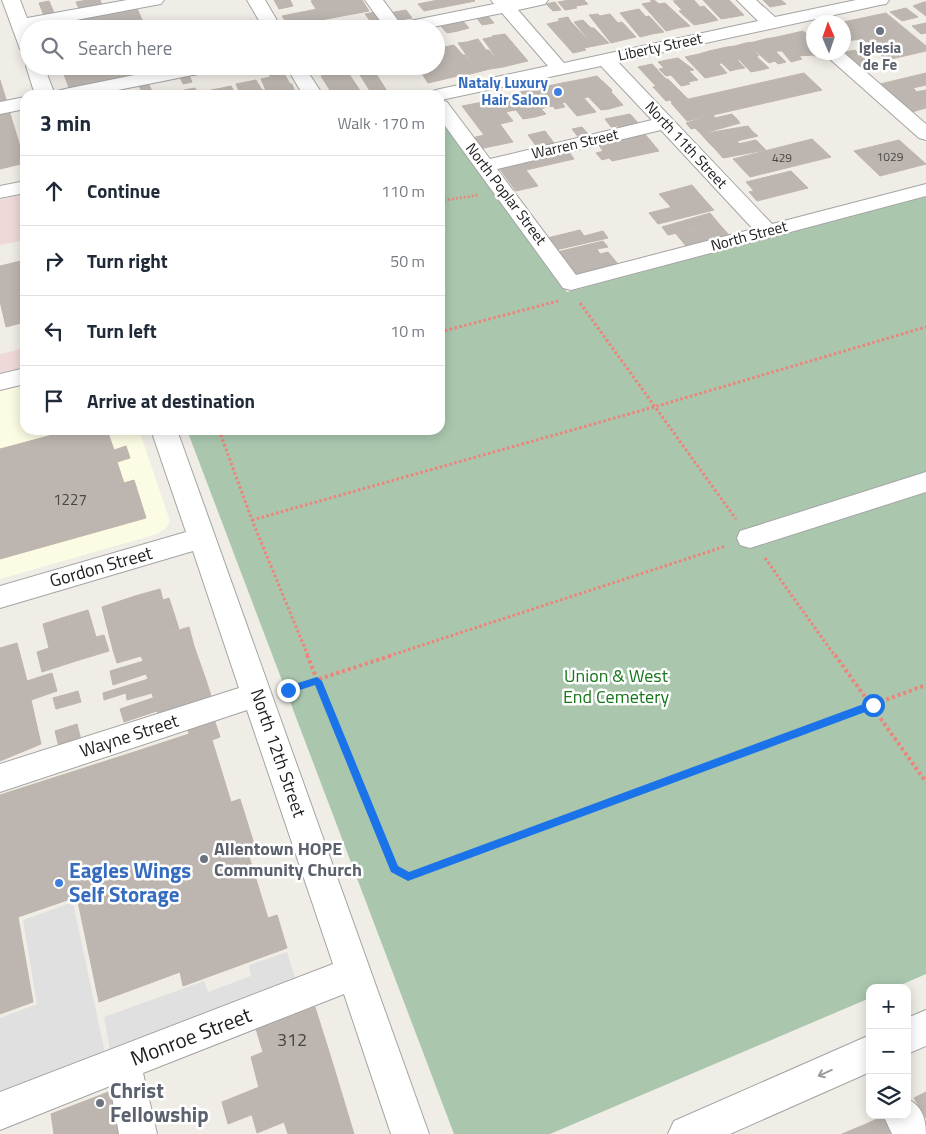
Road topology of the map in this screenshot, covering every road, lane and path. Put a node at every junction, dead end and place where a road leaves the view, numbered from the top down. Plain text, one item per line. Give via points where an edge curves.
1 (11, 0) edge
2 (155, 0) edge
3 (256, 0) edge
4 (374, 0) edge
5 (539, 0) edge
6 (746, 0) edge
7 (870, 1) edge
8 (503, 3) edge
9 (792, 19) junction
10 (47, 20) edge
11 (268, 20) edge
12 (388, 20) edge
13 (432, 20) edge
14 (771, 23) junction
15 (20, 25) edge
16 (806, 31) dead end
17 (605, 59) junction
18 (840, 60) edge
19 (560, 68) junction
20 (38, 75) edge
21 (164, 75) edge
22 (301, 75) edge
23 (43, 90) edge
24 (90, 90) edge
25 (310, 90) edge
26 (445, 94) edge
27 (20, 104) edge
28 (0, 108) edge
29 (445, 113) edge
30 (665, 123) junction
31 (926, 134) edge
32 (485, 166) junction
33 (20, 188) edge
34 (926, 190) edge
35 (0, 192) edge
36 (766, 231) junction
37 (568, 291) junction
38 (926, 327) edge
39 (445, 330) edge
40 (20, 377) edge
41 (0, 382) edge
42 (166, 435) edge
43 (221, 435) edge
44 (926, 482) edge
45 (252, 520) junction
46 (203, 538) junction
47 (750, 538) joint
48 (0, 597) edge
49 (317, 681) junction
50 (926, 685) edge
51 (273, 692) junction
52 (0, 778) edge
53 (354, 973) junction
54 (926, 1028) edge
55 (911, 1034) edge
56 (866, 1057) edge
57 (123, 1063) junction
58 (0, 1111) edge
59 (904, 1119) edge
60 (138, 1134) edge
61 (410, 1134) edge
62 (687, 1134) edge
63 (913, 1134) edge

1 - 15 street
2 - 10 street
3 - 11 street
4 - 12 street
5 - 8 street
6 - 14 street
7 - 9 street, Liberty Street
8 - 13 street
8 - 19 street
9 - 14 street, Liberty Street
9 - 16 street
14 - 17 street, Liberty Street
17 - 19 street, Liberty Street
17 - 30 street, North 11th Street
18 - 31 street
19 - 26 street, Liberty Street
20 - 23 street
21 - 24 street
22 - 25 street
27 - 28 street
29 - 32 street, North Poplar Street
30 - 32 street, Warren Street
30 - 36 street, North 11th Street
32 - 37 street, North Poplar Street
33 - 35 street
34 - 36 street, North Street
36 - 37 street, North Street
37 - 39 path
38 - 45 path
40 - 41 street
42 - 46 street, North 12th Street
43 - 45 path
44 - 47 street
45 - 49 path
46 - 48 street, Gordon Street
46 - 51 street, North 12th Street
47 - 49 path
49 - 50 path via 395,869 408,876
49 - 51 path
51 - 52 street, Wayne Street
51 - 53 street, North 12th Street
53 - 57 street, Monroe Street
53 - 61 street, North 12th Street
54 - 55 street
56 -> 62 street
57 - 58 street, Monroe Street
57 - 60 street
59 - 63 street

